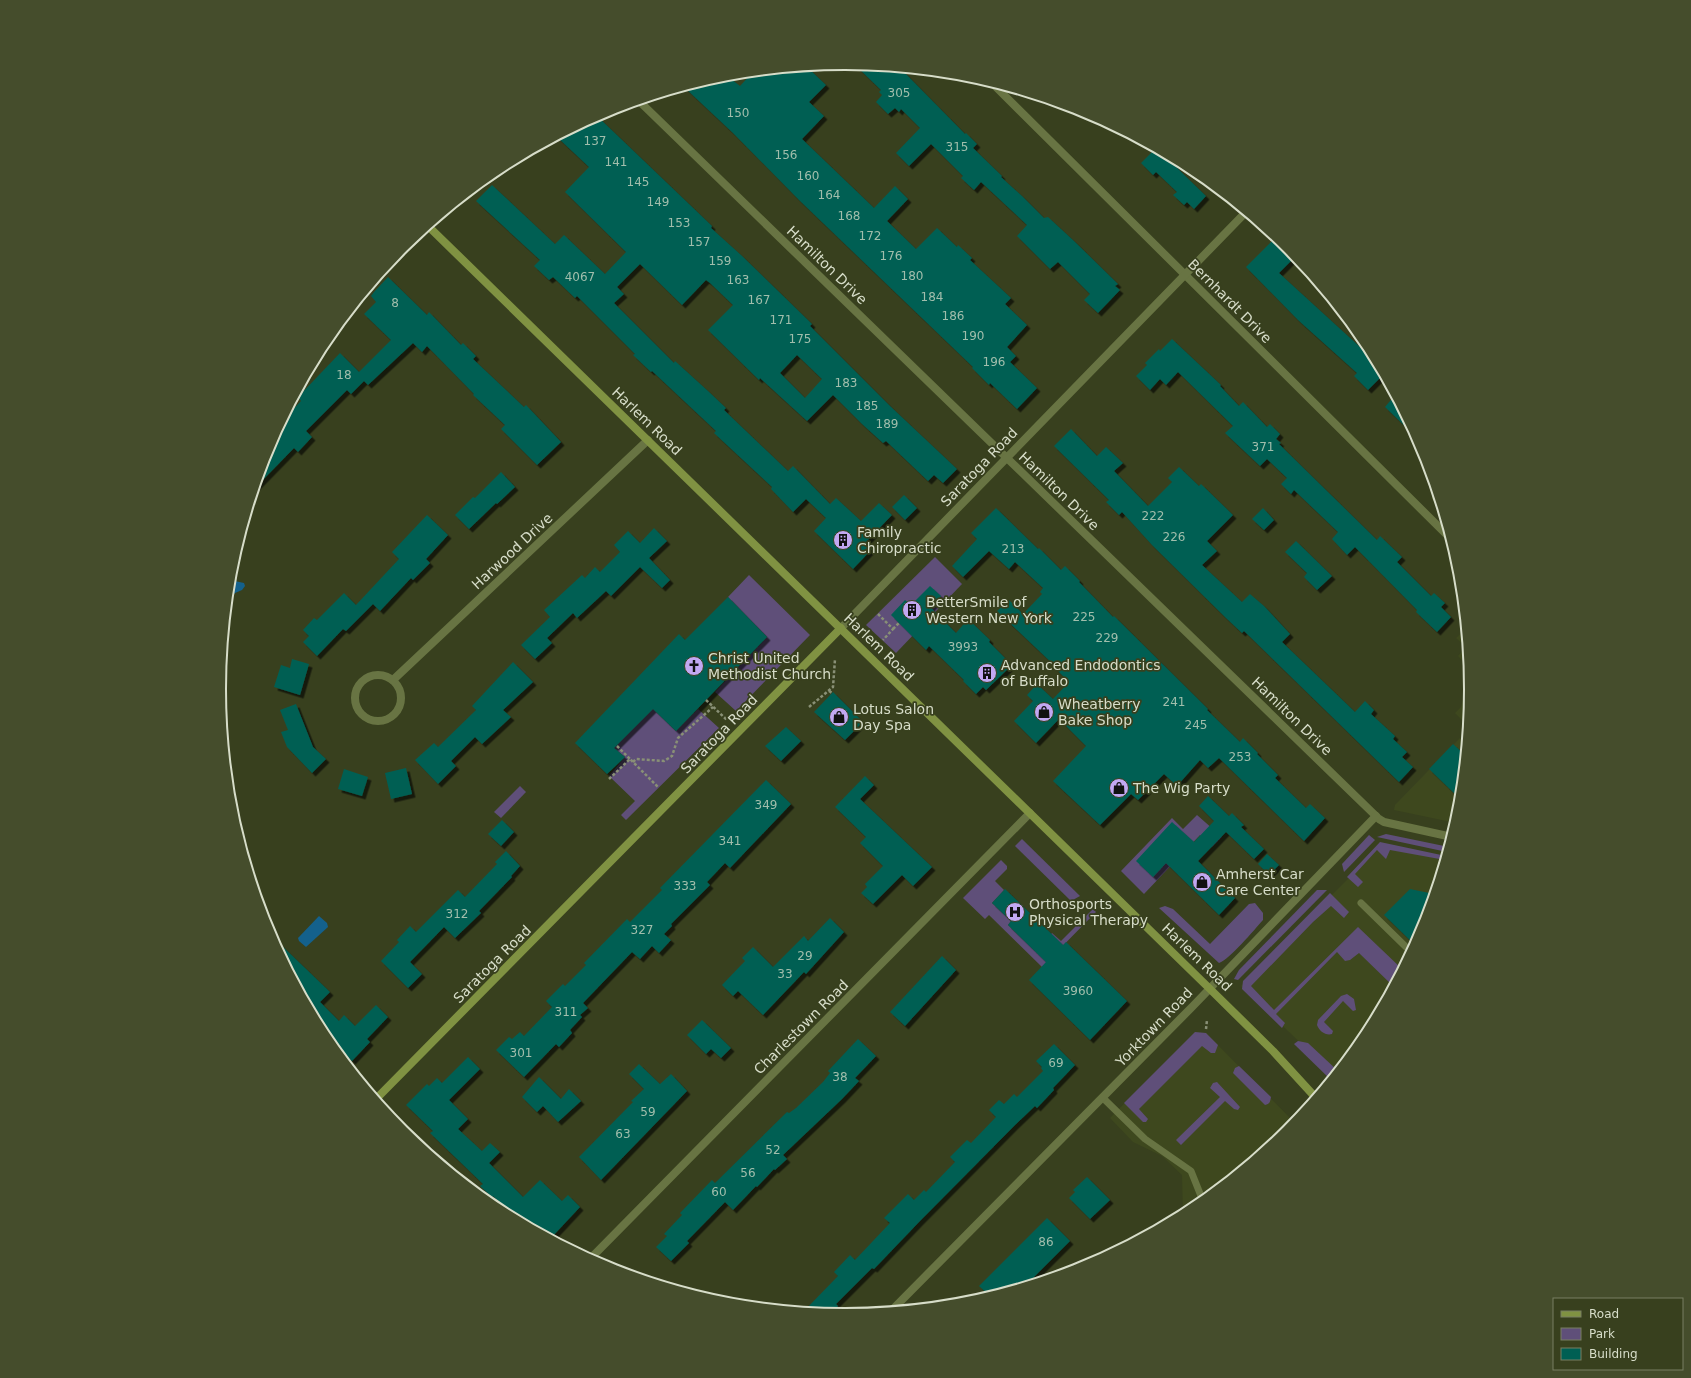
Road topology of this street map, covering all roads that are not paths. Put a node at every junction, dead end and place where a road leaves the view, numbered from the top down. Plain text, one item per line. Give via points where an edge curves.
1 (998, 89) edge
2 (643, 105) edge
3 (1243, 215) edge
4 (431, 229) edge
5 (1185, 275) junction
6 (648, 440) junction
7 (1006, 457) junction
8 (1444, 532) edge
9 (841, 628) junction
10 (393, 680) junction
11 (1030, 813) junction
12 (1376, 816) junction
13 (1446, 836) edge
14 (1360, 903) dead end
15 (1406, 947) dead end
16 (1210, 989) junction
17 (1314, 1094) edge
18 (379, 1096) edge
19 (1104, 1098) junction
20 (1201, 1195) edge
21 (595, 1254) edge
22 (896, 1306) edge

1 - 5 street, Bernhardt Drive
2 - 7 street, Hamilton Drive
3 - 5 street, Saratoga Road
4 - 6 main road, Harlem Road
5 - 7 street, Saratoga Road
5 - 8 street, Bernhardt Drive
6 - 9 main road, Harlem Road
6 - 10 street, Harwood Drive
7 - 9 street, Saratoga Road
7 - 12 street, Hamilton Drive
9 - 11 main road, Harlem Road
9 - 18 main road, Saratoga Road
10 - 10 street via 380,675 365,679 360,684 355,705 364,717 379,721 393,716 401,702 401,694
11 - 16 main road, Harlem Road
11 - 21 street, Charlestown Road
12 - 13 street via 1384,822
12 - 16 street, Yorktown Road
14 - 15 lane
16 - 17 main road, Harlem Road
16 - 19 street, Yorktown Road
19 - 20 lane via 1145,1140 1192,1171
19 - 22 street, Yorktown Road

